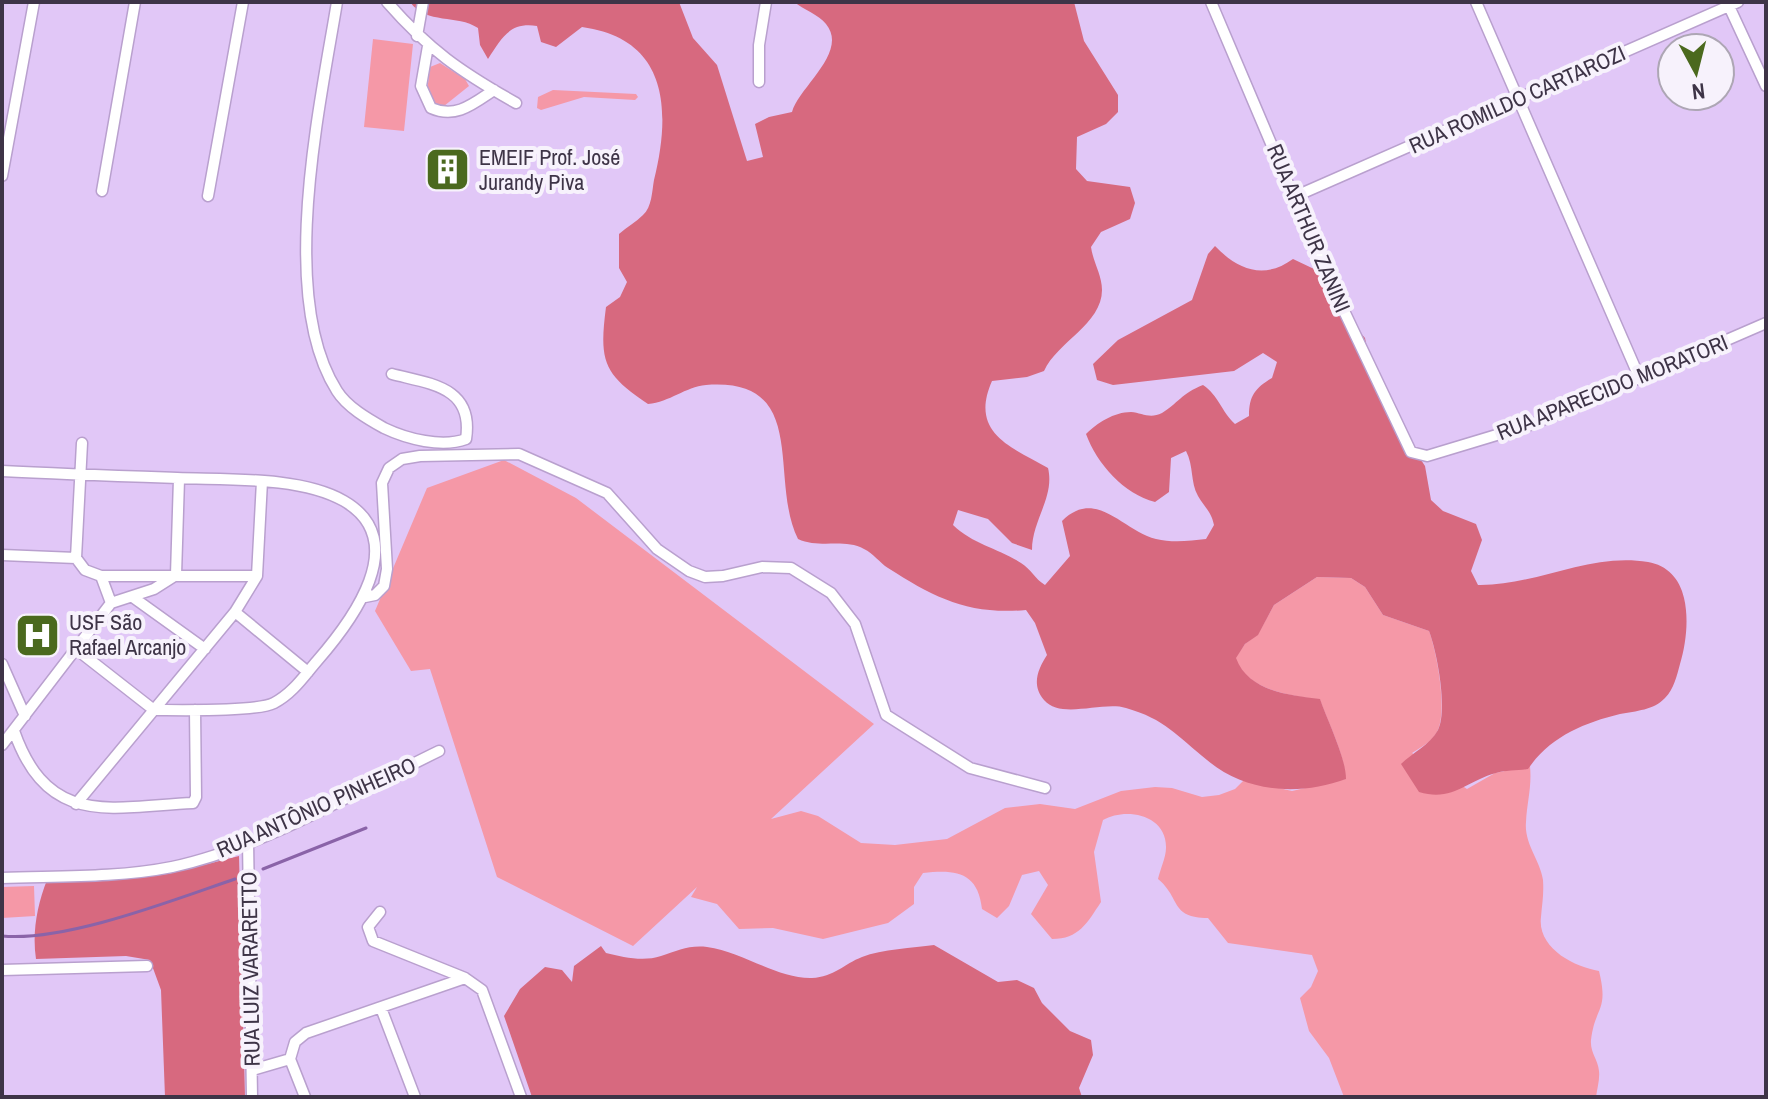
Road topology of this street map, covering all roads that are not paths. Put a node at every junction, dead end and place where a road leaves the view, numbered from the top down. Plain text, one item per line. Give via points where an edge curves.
1 (34, 2) edge
2 (135, 2) edge
3 (243, 2) edge
4 (337, 2) edge
5 (387, 2) edge
6 (423, 2) edge
7 (766, 2) edge
8 (1211, 2) edge
9 (1476, 2) edge
10 (1731, 4) edge
11 (417, 36) junction
12 (428, 46) junction
13 (759, 82) dead end
14 (1766, 86) edge
15 (494, 90) junction
16 (1517, 99) junction
17 (516, 103) dead end
18 (2, 176) edge
19 (102, 191) dead end
20 (208, 196) dead end
21 (1296, 196) junction
22 (1766, 323) edge
23 (392, 374) dead end
24 (1640, 379) junction
25 (82, 443) dead end
26 (1411, 452) joint
27 (2, 471) edge
28 (80, 475) junction
29 (179, 479) junction
30 (262, 481) junction
31 (2, 555) edge
32 (76, 558) junction
33 (176, 575) junction
34 (101, 576) junction
35 (257, 576) junction
36 (365, 597) junction
37 (134, 598) junction
38 (111, 603) junction
39 (235, 612) junction
40 (76, 649) junction
41 (205, 649) junction
42 (2, 664) edge
43 (308, 672) junction
44 (154, 710) junction
45 (195, 710) junction
46 (25, 716) junction
47 (14, 731) junction
48 (2, 745) edge
49 (439, 751) dead end
50 (1045, 788) dead end
51 (76, 804) junction
52 (248, 841) junction
53 (2, 878) edge
54 (380, 912) dead end
55 (147, 966) dead end
56 (2, 970) edge
57 (465, 978) junction
58 (381, 1008) junction
59 (290, 1059) junction
60 (252, 1070) junction
61 (252, 1097) edge
62 (305, 1097) edge
63 (415, 1097) edge
64 (521, 1097) edge

1 - 18 street
2 - 19 street
3 - 20 street
4 - 23 street via 306,192 315,335 337,391 367,419 400,436 454,444 466,439 469,424 462,402 448,389
5 - 11 street
6 - 11 street
7 - 13 street
8 - 21 street, RUA ARTHUR ZANINI
9 - 16 street
10 - 14 street
10 - 16 street, RUA ROMILDO CARTAROZI
11 - 12 street
12 - 15 street
12 - 15 street via 421,86 431,108 455,113
15 - 17 street
16 - 21 street, RUA ROMILDO CARTAROZI
16 - 24 street
21 - 26 street, RUA ARTHUR ZANINI via 1326,273
22 - 24 street, RUA APARECIDO MORATORI
24 - 26 street, RUA APARECIDO MORATORI via 1533,424 1427,456
25 - 28 street
27 - 28 street
28 - 29 street
28 - 32 street
29 - 30 street
29 - 33 street
30 - 35 street
30 - 36 street via 320,492 359,513 371,534 375,565
31 - 32 street
32 - 34 street via 85,570
33 - 34 street
33 - 35 street
33 - 37 street
34 - 38 street
35 - 39 street
36 - 43 street
36 - 50 street via 375,595 386,578 382,483 389,468 420,456 519,454 607,493 657,549 689,571 705,577 762,567 791,568 831,593 855,624 886,715 970,768
37 - 38 street
37 - 41 street
38 - 40 street
39 - 41 street
39 - 43 street
40 - 44 street
40 - 46 street
41 - 44 street
42 - 46 street
43 - 45 street via 272,705
44 - 45 street
44 - 51 street
45 - 51 street via 193,803 95,809
46 - 47 street
47 - 48 street
47 - 51 street via 24,759 40,781
49 - 52 street, RUA ANTÔNIO PINHEIRO
52 - 53 street, RUA ANTÔNIO PINHEIRO via 170,867
52 - 60 street, RUA LUIZ VARARETTO
54 - 57 street via 368,927 373,941
55 - 56 street
57 - 58 street
57 - 64 street via 482,990
58 - 59 street via 306,1033 295,1042
58 - 63 street
59 - 60 street
59 - 62 street
60 - 61 street, RUA LUIZ VARARETTO

